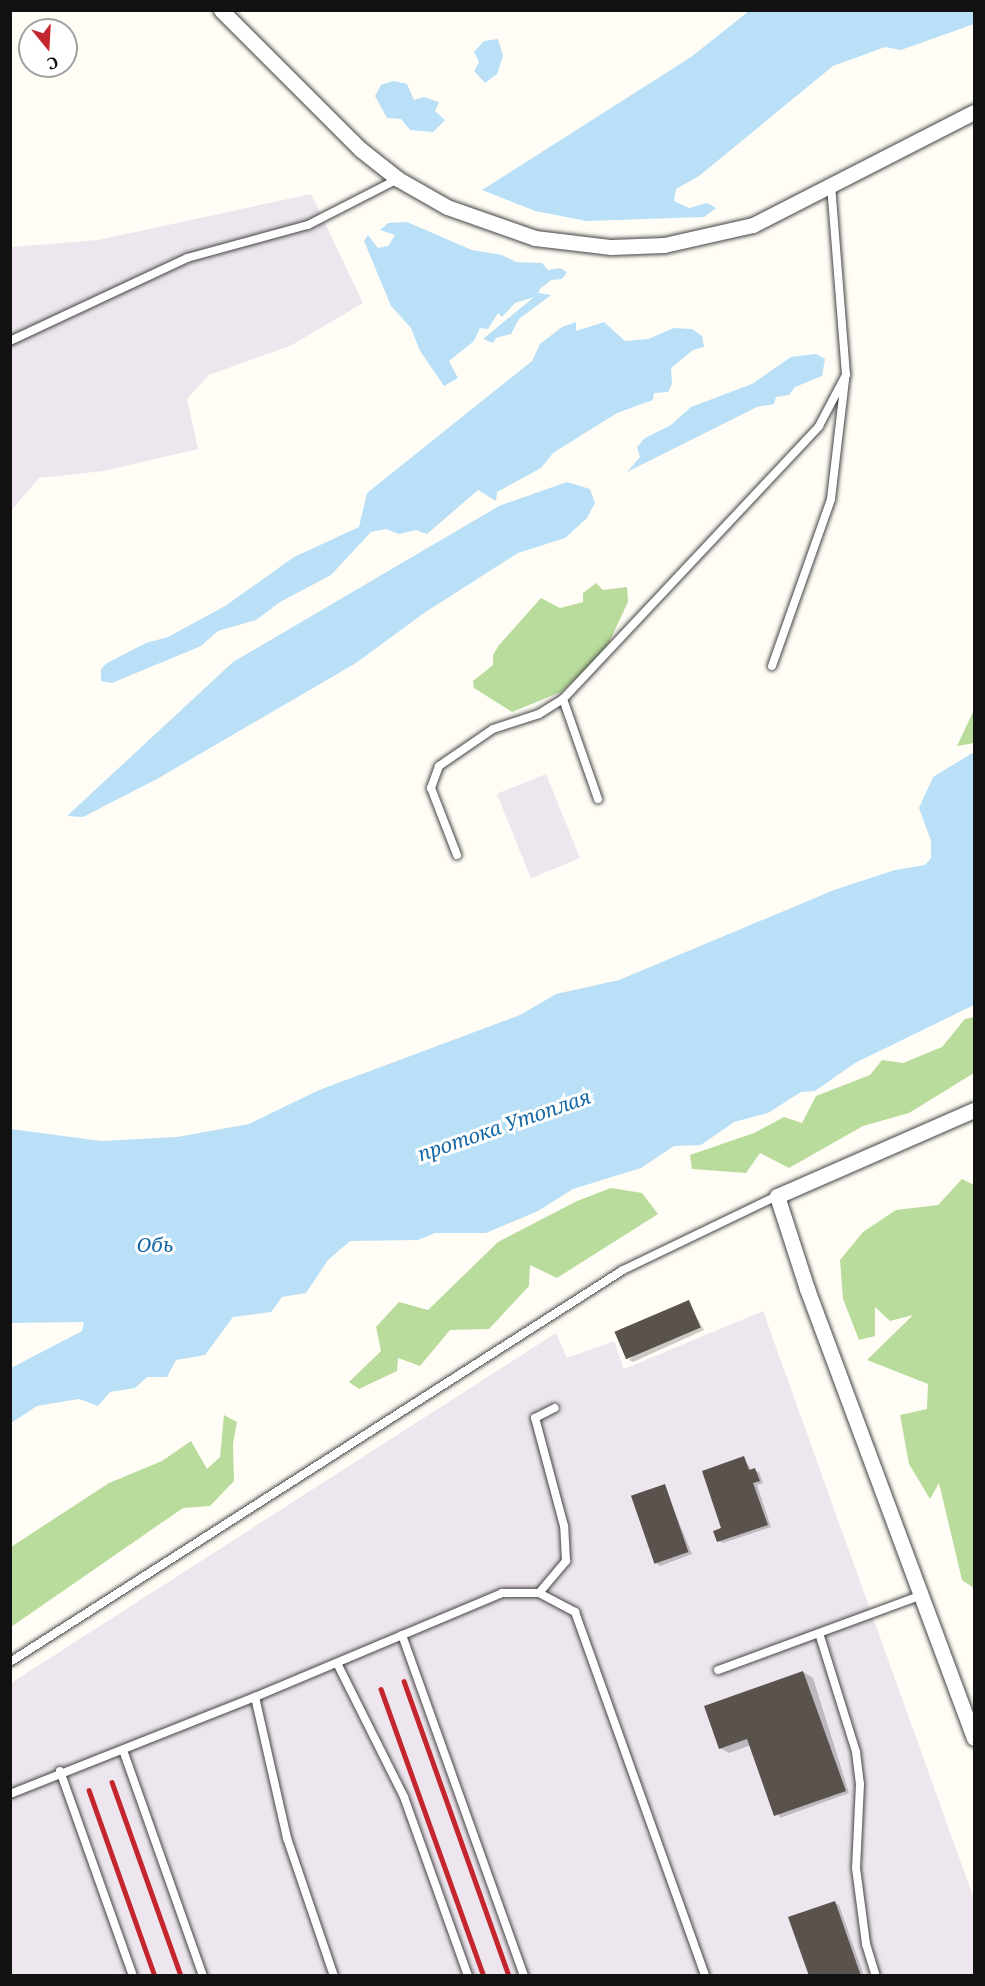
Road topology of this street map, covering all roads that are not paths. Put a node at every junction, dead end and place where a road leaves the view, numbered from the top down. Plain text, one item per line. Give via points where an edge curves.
1 (221, 10) edge
2 (975, 112) edge
3 (398, 179) junction
4 (831, 184) junction
5 (10, 341) edge
6 (846, 375) junction
7 (772, 666) dead end
8 (563, 699) junction
9 (598, 799) dead end
10 (457, 855) dead end
11 (975, 1110) edge
12 (777, 1196) junction
13 (555, 1408) dead end
14 (539, 1593) junction
15 (922, 1595) junction
16 (819, 1633) junction
17 (402, 1635) junction
18 (10, 1662) edge
19 (337, 1662) junction
20 (718, 1670) dead end
21 (255, 1697) junction
22 (975, 1738) edge
23 (123, 1750) junction
24 (60, 1771) junction
25 (10, 1794) edge
26 (133, 1976) edge
27 (203, 1976) edge
28 (334, 1976) edge
29 (468, 1976) edge
30 (524, 1976) edge
31 (705, 1976) edge
32 (876, 1976) edge

1 - 3 street via 360,149
2 - 4 street
3 - 4 street via 447,207 535,238 611,247 664,245 753,225
3 - 5 lane via 308,225 187,258
4 - 6 lane
6 - 7 lane via 831,499
6 - 8 lane via 819,426
8 - 9 lane
8 - 10 lane via 539,714 493,729 439,766 431,788
11 - 12 street
12 - 15 street via 807,1290
12 - 18 lane via 623,1270
13 - 14 lane via 536,1418 564,1526 566,1561
14 - 17 lane via 502,1593
14 - 31 lane via 575,1612
15 - 16 lane
15 - 22 street
16 - 20 lane
16 - 32 lane via 856,1752 860,1784 856,1868 866,1944
17 - 19 lane
17 - 30 lane
19 - 21 lane
19 - 29 lane via 404,1797
21 - 23 lane
21 - 28 lane via 287,1838
23 - 24 lane
23 - 27 lane
24 - 25 lane
24 - 26 lane

